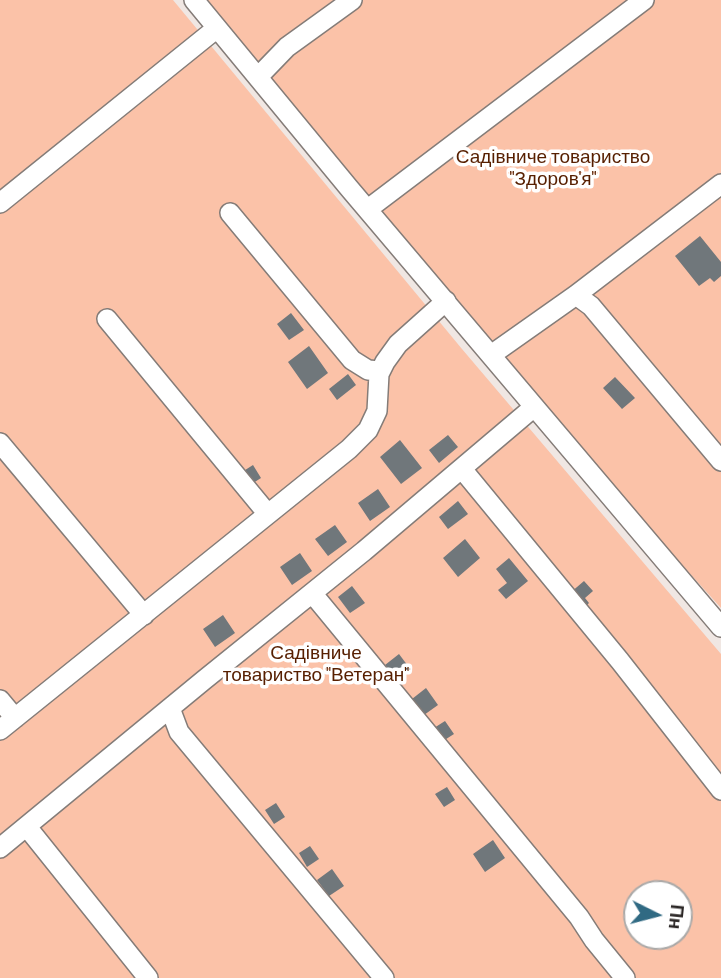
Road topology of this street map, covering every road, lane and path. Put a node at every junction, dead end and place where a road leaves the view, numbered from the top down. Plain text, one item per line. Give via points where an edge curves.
1 (194, 0) edge
2 (352, 0) edge
3 (644, 0) edge
4 (217, 28) junction
5 (258, 77) junction
6 (721, 184) edge
7 (0, 203) edge
8 (368, 209) junction
9 (230, 213) dead end
10 (576, 295) junction
11 (446, 301) junction
12 (107, 319) dead end
13 (491, 355) junction
14 (380, 371) junction
15 (534, 407) junction
16 (0, 443) edge
17 (721, 461) edge
18 (462, 469) junction
19 (267, 513) junction
20 (312, 593) junction
21 (144, 615) junction
22 (721, 627) edge
23 (0, 700) edge
24 (170, 708) junction
25 (7, 724) edge
26 (721, 790) edge
27 (27, 827) junction
28 (0, 848) edge
29 (148, 978) edge
30 (384, 978) edge
31 (625, 978) edge

1 - 4 street
2 - 5 street via 287,47
3 - 8 street
4 - 5 street
4 - 7 street
5 - 8 street
6 - 10 street
8 - 11 street
9 - 14 street via 352,360
10 - 13 street
10 - 17 street via 600,316
11 - 13 street
11 - 14 street via 398,344
12 - 19 street
13 - 15 street
14 - 19 street via 377,411 368,430
15 - 18 street
15 - 22 street
16 - 21 street
18 - 20 street
18 - 26 street
19 - 21 street
20 - 24 street
20 - 31 street
21 - 25 street
23 - 25 street
24 - 27 street
24 - 30 street via 179,732
27 - 28 street
27 - 29 street

